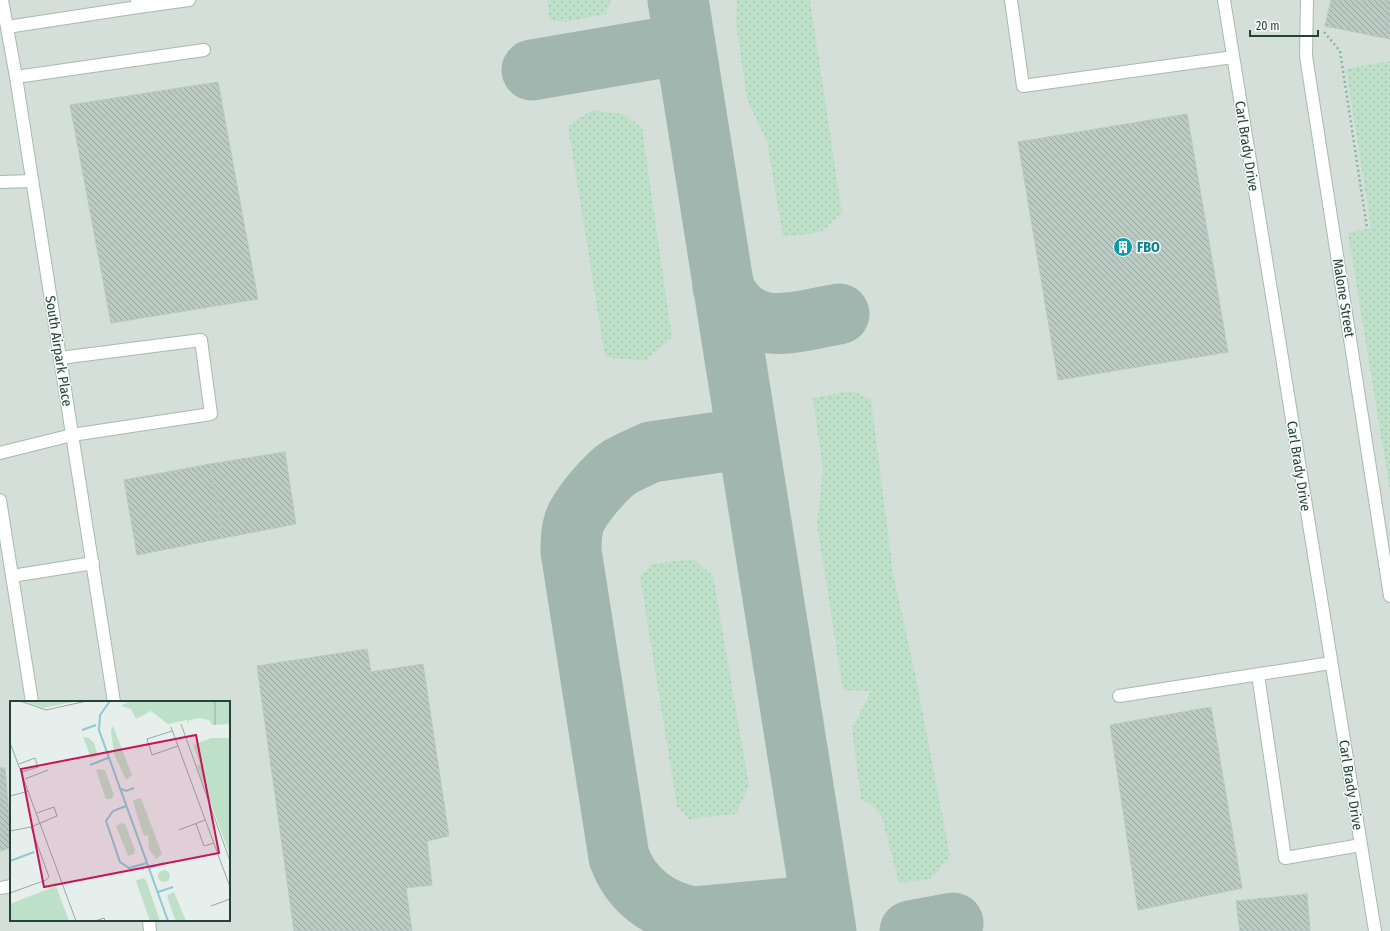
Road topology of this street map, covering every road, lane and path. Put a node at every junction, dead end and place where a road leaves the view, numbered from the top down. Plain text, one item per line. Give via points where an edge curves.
1 (2, 0) edge
2 (190, 0) edge
3 (1011, 0) edge
4 (1224, 0) edge
5 (1306, 0) edge
6 (138, 4) edge
7 (1319, 26) dead end
8 (7, 27) junction
9 (204, 50) dead end
10 (1233, 57) junction
11 (16, 78) junction
12 (32, 181) junction
13 (0, 182) edge
14 (1367, 228) dead end
15 (60, 358) junction
16 (72, 435) junction
17 (0, 453) edge
18 (0, 500) edge
19 (93, 563) junction
20 (12, 576) junction
21 (1390, 596) edge
22 (1331, 663) junction
23 (1258, 675) junction
24 (1119, 696) dead end
25 (32, 701) edge
26 (114, 701) edge
27 (1361, 845) junction
28 (10, 886) edge
29 (0, 888) edge
30 (148, 921) edge
31 (150, 931) edge
32 (1375, 931) edge

1 - 8 street, South Airpark Place
2 - 6 street
3 - 10 street via 1023,86
4 - 10 street, Carl Brady Drive
5 - 21 street, Malone Street via 1306,56
6 - 8 street
7 - 14 path via 1340,51
8 - 11 street, South Airpark Place
9 - 11 street
10 - 22 street, Carl Brady Drive
11 - 12 street, South Airpark Place
12 - 13 street
12 - 15 street, South Airpark Place
15 - 16 street, South Airpark Place
15 - 16 street via 201,340 211,414
16 - 17 street
16 - 19 street, South Airpark Place
18 - 20 street
19 - 20 street
19 - 26 street, South Airpark Place
20 - 25 street
22 - 23 street
22 - 27 street, Carl Brady Drive
23 - 24 street
23 - 27 street via 1285,858
27 - 32 street, Carl Brady Drive
28 - 29 street
30 - 31 street

